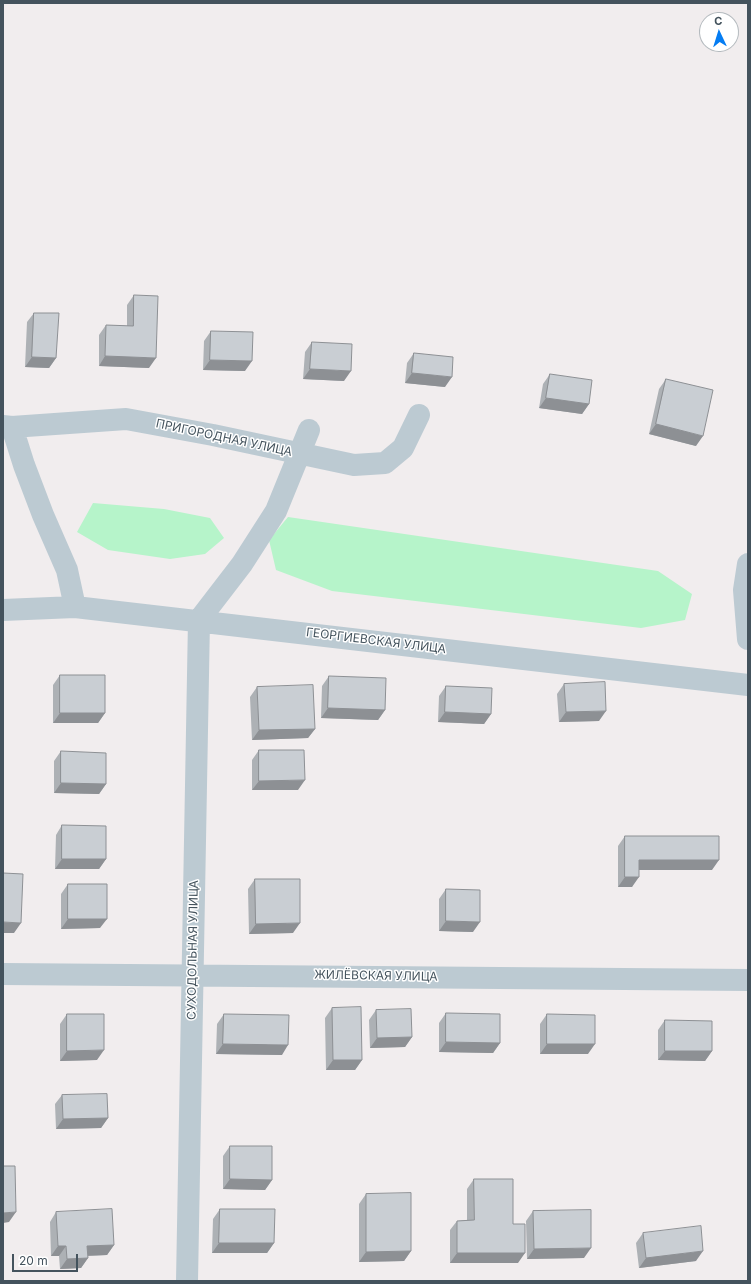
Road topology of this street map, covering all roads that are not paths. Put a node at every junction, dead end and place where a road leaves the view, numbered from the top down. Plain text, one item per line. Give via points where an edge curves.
1 (419, 415) dead end
2 (8, 427) edge
3 (309, 430) dead end
4 (299, 454) junction
5 (748, 564) edge
6 (75, 607) junction
7 (3, 610) edge
8 (199, 620) junction
9 (748, 639) edge
10 (748, 685) edge
11 (3, 974) edge
12 (193, 974) junction
13 (748, 980) edge
14 (187, 1281) edge

1 - 4 street, ПРИГОРОДНАЯ УЛИЦА via 403,448 385,463 354,465
2 - 4 street, ПРИГОРОДНАЯ УЛИЦА via 126,419
2 - 6 street via 67,570
3 - 4 street
4 - 8 street via 276,511 242,564
5 - 9 street via 744,590
6 - 7 street, ГЕОРГИЕВСКАЯ УЛИЦА
6 - 8 street, ГЕОРГИЕВСКАЯ УЛИЦА
8 - 10 street, ГЕОРГИЕВСКАЯ УЛИЦА
8 - 12 street, СУХОДОЛЬНАЯ УЛИЦА
11 - 12 street, ЖИЛЁВСКАЯ УЛИЦА
12 - 13 street, ЖИЛЁВСКАЯ УЛИЦА
12 - 14 street, СУХОДОЛЬНАЯ УЛИЦА

